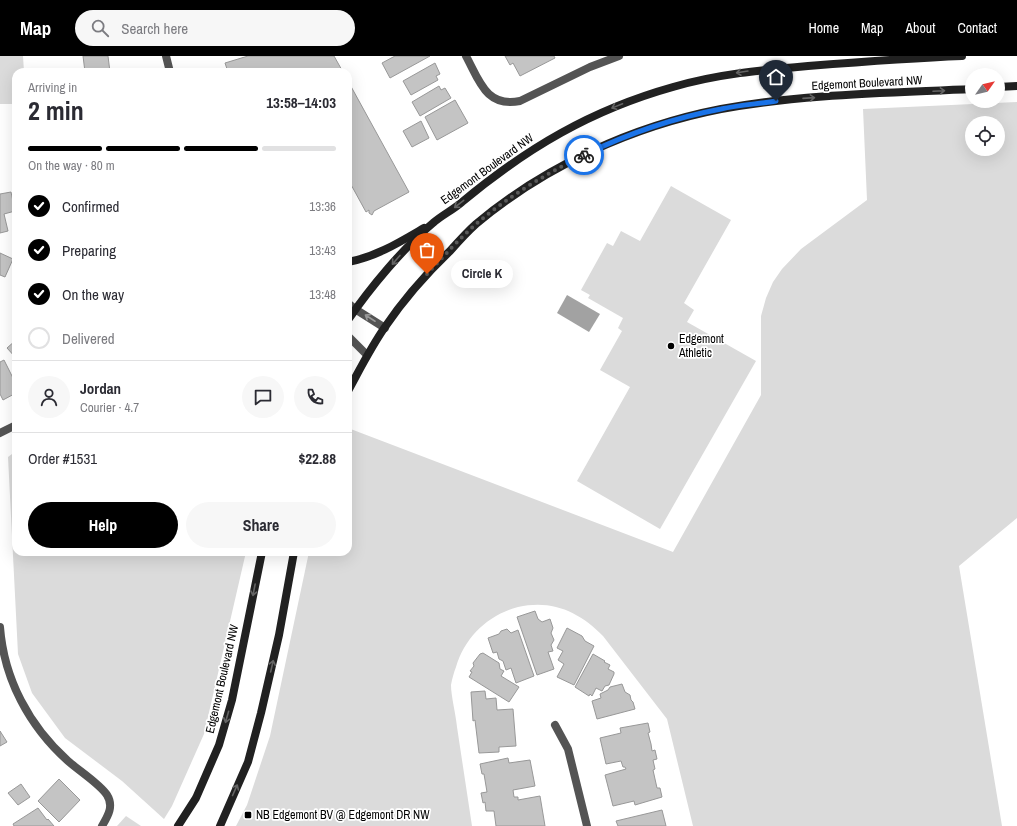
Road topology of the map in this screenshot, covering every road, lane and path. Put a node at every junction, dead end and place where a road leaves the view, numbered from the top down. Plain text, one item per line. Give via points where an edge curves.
1 (166, 56) edge
2 (466, 56) edge
3 (619, 56) edge
4 (962, 56) edge
5 (169, 68) edge
6 (1017, 86) edge
7 (1005, 87) edge
8 (965, 89) edge
9 (433, 223) junction
10 (352, 262) edge
11 (352, 306) edge
12 (355, 309) junction
13 (352, 314) edge
14 (384, 328) junction
15 (352, 340) edge
16 (367, 355) junction
17 (352, 383) edge
18 (12, 427) edge
19 (0, 433) edge
20 (261, 556) edge
21 (293, 556) edge
22 (0, 627) edge
23 (555, 725) dead end
24 (102, 826) edge
25 (178, 826) edge
26 (220, 826) edge
27 (587, 826) edge

1 - 5 street
2 - 3 street via 485,91 494,99 512,102 520,101
4 -> 9 main road, Edgemont Boulevard NW via 878,60 746,72 666,89 604,112 542,143 489,179
6 - 7 main road
14 -> 8 main road, Edgemont Boulevard NW via 427,274 475,225 537,181 604,146 667,122 722,109 789,99
9 - 10 main road via 384,250
9 -> 12 main road, Edgemont Boulevard NW via 400,256
11 - 12 street
12 - 13 main road, Edgemont Boulevard NW
14 -> 12 street
14 - 16 main road, Edgemont Boulevard NW
15 - 16 street
16 - 17 main road, Edgemont Boulevard NW
18 - 19 street
20 -> 25 main road, Edgemont Boulevard NW via 232,700 219,745 196,798
26 -> 21 main road via 248,762 262,714
22 - 24 street via 4,657 22,704 54,748 107,794 110,809
23 - 27 street via 568,749

